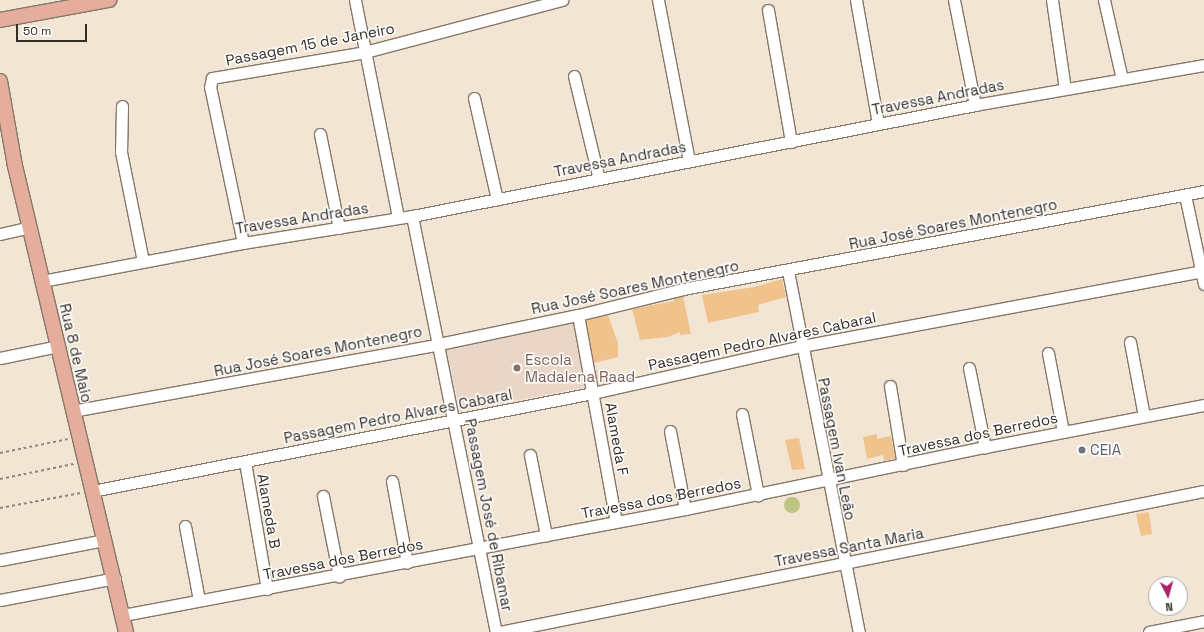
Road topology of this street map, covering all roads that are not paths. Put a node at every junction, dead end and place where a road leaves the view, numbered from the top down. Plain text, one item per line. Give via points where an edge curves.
1 (108, 0) edge
2 (355, 0) edge
3 (562, 0) edge
4 (658, 0) edge
5 (856, 0) edge
6 (954, 0) edge
7 (1052, 0) edge
8 (1104, 0) edge
9 (768, 10) dead end
10 (0, 20) edge
11 (365, 52) junction
12 (1204, 65) edge
13 (574, 76) dead end
14 (1122, 80) junction
15 (0, 83) edge
16 (1065, 89) junction
17 (474, 98) dead end
18 (975, 105) junction
19 (122, 106) dead end
20 (878, 124) junction
21 (320, 134) dead end
22 (791, 142) junction
23 (689, 161) junction
24 (599, 179) junction
25 (1204, 191) edge
26 (1186, 195) junction
27 (497, 199) junction
28 (412, 216) junction
29 (398, 218) junction
30 (30, 227) junction
31 (339, 228) junction
32 (0, 234) edge
33 (243, 243) junction
34 (143, 261) junction
35 (788, 271) junction
36 (1203, 271) edge
37 (42, 282) junction
38 (1204, 284) edge
39 (578, 315) junction
40 (1130, 342) dead end
41 (439, 344) junction
42 (58, 346) junction
43 (802, 346) junction
44 (1048, 353) dead end
45 (0, 358) edge
46 (969, 368) dead end
47 (890, 386) dead end
48 (593, 392) junction
49 (1204, 405) edge
50 (72, 411) junction
51 (742, 414) dead end
52 (1144, 416) junction
53 (455, 419) junction
54 (670, 431) dead end
55 (1062, 432) junction
56 (985, 447) junction
57 (530, 454) dead end
58 (245, 462) junction
59 (903, 465) junction
60 (828, 480) junction
61 (392, 481) dead end
62 (92, 491) junction
63 (1204, 491) edge
64 (758, 495) junction
65 (323, 496) dead end
66 (685, 509) junction
67 (616, 522) junction
68 (185, 526) dead end
69 (546, 535) junction
70 (105, 540) junction
71 (478, 547) junction
72 (0, 560) edge
73 (407, 563) junction
74 (845, 563) junction
75 (339, 576) junction
76 (115, 578) junction
77 (267, 589) junction
78 (0, 600) edge
79 (199, 600) junction
80 (123, 615) junction
81 (1204, 621) edge
82 (126, 632) edge
83 (496, 632) edge
84 (500, 632) edge
85 (859, 632) edge
86 (1149, 632) edge

1 - 10 main road
2 - 11 street
3 - 11 street, Passagem 15 de Janeiro
4 - 23 street
5 - 20 street
6 - 18 street
7 - 16 street
8 - 14 street
9 - 22 street
11 - 29 street
11 - 33 street, Passagem 15 de Janeiro via 220,76 210,81
12 - 14 street, Travessa Andradas
13 - 24 street
14 - 16 street, Travessa Andradas
15 - 30 main road, Rua 8 de Maio
16 - 18 street, Travessa Andradas
17 - 27 street
18 - 20 street, Travessa Andradas
19 - 34 street via 121,152
20 - 22 street, Travessa Andradas
21 - 31 street
22 - 23 street, Travessa Andradas
23 - 24 street, Travessa Andradas
24 - 27 street, Travessa Andradas
25 - 26 street, Rua José Soares Montenegro
26 - 35 street, Rua José Soares Montenegro
26 - 36 street
27 - 28 street, Travessa Andradas
28 - 29 street, Travessa Andradas
28 - 41 street, Passagem José de Ribamar
29 - 31 street, Travessa Andradas
30 - 32 street
30 - 37 main road, Rua 8 de Maio
31 - 33 street, Travessa Andradas
33 - 34 street, Travessa Andradas
34 - 37 street, Travessa Andradas
35 - 39 street, Rua José Soares Montenegro via 683,289
35 - 43 street, Passagem Ivan Leão
36 - 38 street
36 - 43 street, Passagem Pedro Alvares Cabaral
37 - 42 main road, Rua 8 de Maio
39 - 41 street, Rua José Soares Montenegro
39 - 48 street, Alameda F
40 - 52 street
41 - 50 street, Rua José Soares Montenegro
41 - 53 street, Passagem José de Ribamar
42 - 45 street
42 - 50 main road, Rua 8 de Maio
43 - 48 street, Passagem Pedro Alvares Cabaral
43 - 60 street, Passagem Ivan Leão
44 - 55 street
46 - 56 street
47 - 59 street
48 - 53 street, Passagem Pedro Alvares Cabaral
48 - 67 street, Alameda F
49 - 52 street, Travessa dos Berredos
50 - 62 main road, Rua 8 de Maio
51 - 64 street
52 - 55 street, Travessa dos Berredos
53 - 58 street, Passagem Pedro Alvares Cabaral
53 - 71 street, Passagem José de Ribamar
54 - 66 street
55 - 56 street, Travessa dos Berredos
56 - 59 street, Travessa dos Berredos
57 - 69 street
58 - 62 street, Passagem Pedro Alvares Cabaral
58 - 77 street, Alameda B
59 - 60 street, Travessa dos Berredos
60 - 64 street, Travessa dos Berredos
60 - 74 street, Passagem Ivan Leão
61 - 73 street
62 - 70 main road, Rua 8 de Maio
63 - 74 street, Travessa Santa Maria
64 - 66 street, Travessa dos Berredos
65 - 75 street
66 - 67 street, Travessa dos Berredos
67 - 69 street, Travessa dos Berredos
68 - 79 street
69 - 71 street, Travessa dos Berredos
70 - 72 street
70 - 76 main road, Rua 8 de Maio
71 - 73 street, Travessa dos Berredos
71 - 83 street, Passagem José de Ribamar
73 - 75 street, Travessa dos Berredos
74 - 84 street, Travessa Santa Maria
74 - 85 street, Passagem Ivan Leão
75 - 77 street, Travessa dos Berredos
76 - 78 street
76 - 80 main road, Rua 8 de Maio
77 - 79 street, Travessa dos Berredos
79 - 80 street, Travessa dos Berredos
80 - 82 main road, Rua 8 de Maio
81 - 86 street

